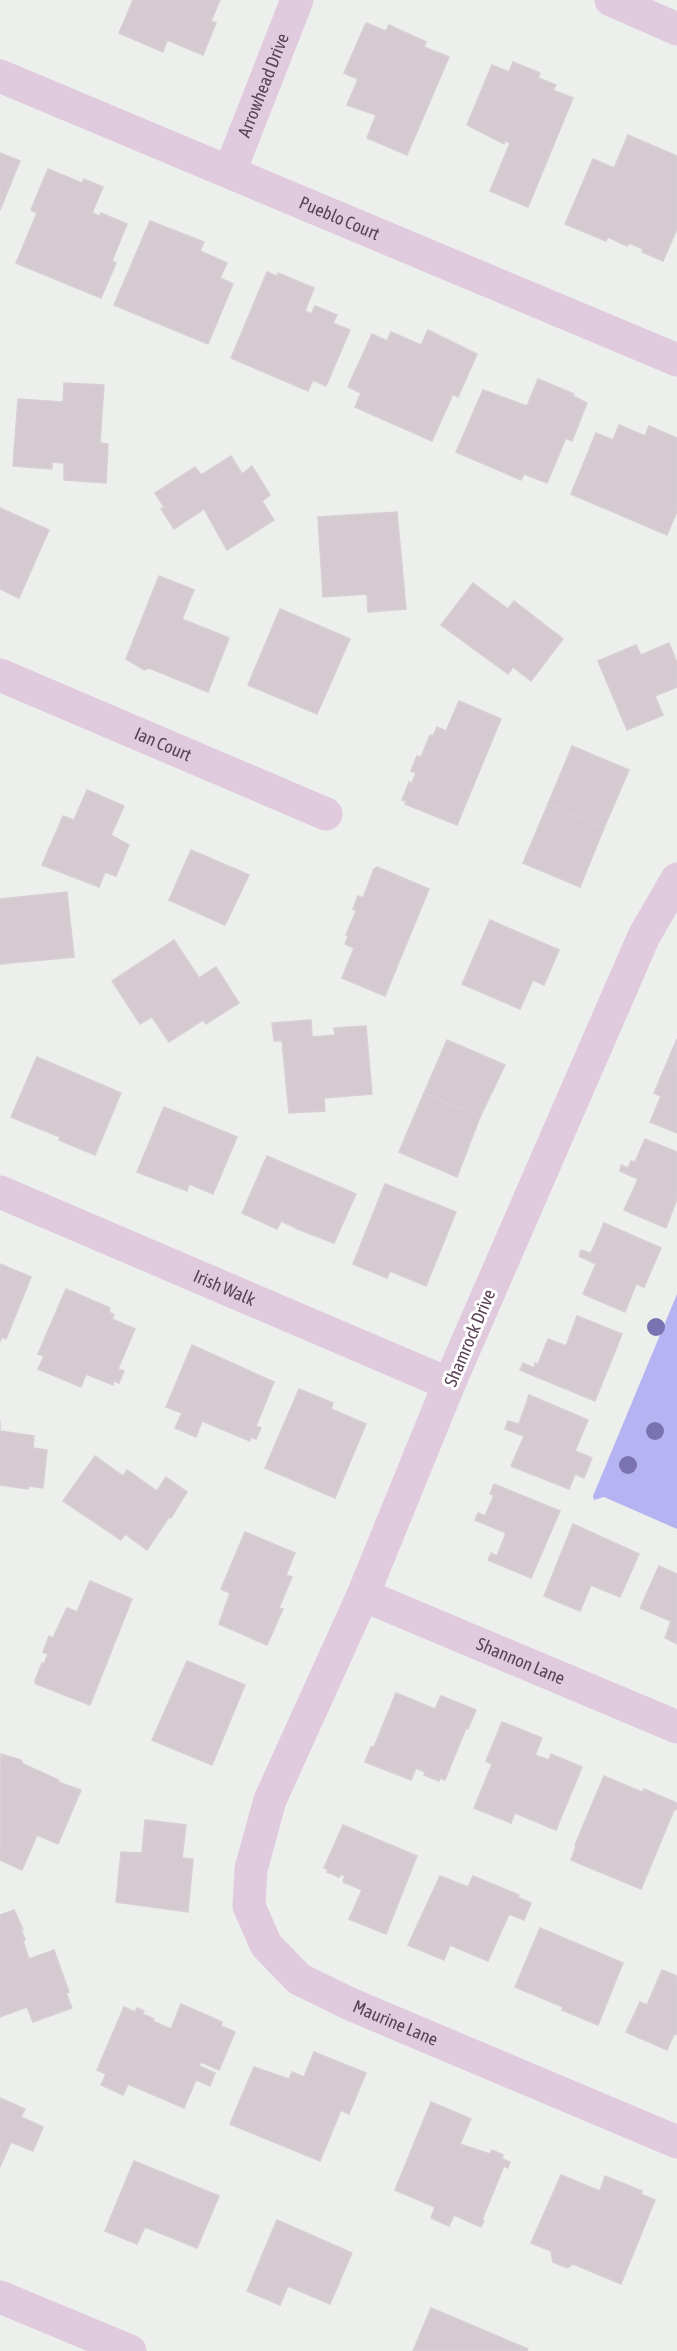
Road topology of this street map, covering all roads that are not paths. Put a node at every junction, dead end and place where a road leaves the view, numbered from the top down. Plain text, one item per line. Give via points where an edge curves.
1 (297, 0) edge
2 (611, 0) edge
3 (677, 29) edge
4 (0, 76) edge
5 (230, 171) junction
6 (677, 360) edge
7 (0, 675) edge
8 (326, 814) dead end
9 (677, 879) edge
10 (0, 1192) edge
11 (449, 1384) junction
12 (363, 1595) junction
13 (677, 1727) edge
14 (270, 1800) joint
15 (677, 2142) edge
16 (0, 2297) edge
17 (130, 2351) edge

1 - 5 street, Arrowhead Drive
2 - 3 street
4 - 5 street, Pueblo Court
5 - 6 street, Pueblo Court
7 - 8 street, Ian Court
9 - 11 street, Shamrock Drive via 644,936
10 - 11 street, Irish Walk
11 - 12 street, Shamrock Drive
12 - 13 street, Shannon Lane
12 - 14 street, Shamrock Drive
14 - 15 street, Maurine Lane via 251,1869 249,1906 266,1945 299,1979
16 - 17 street

